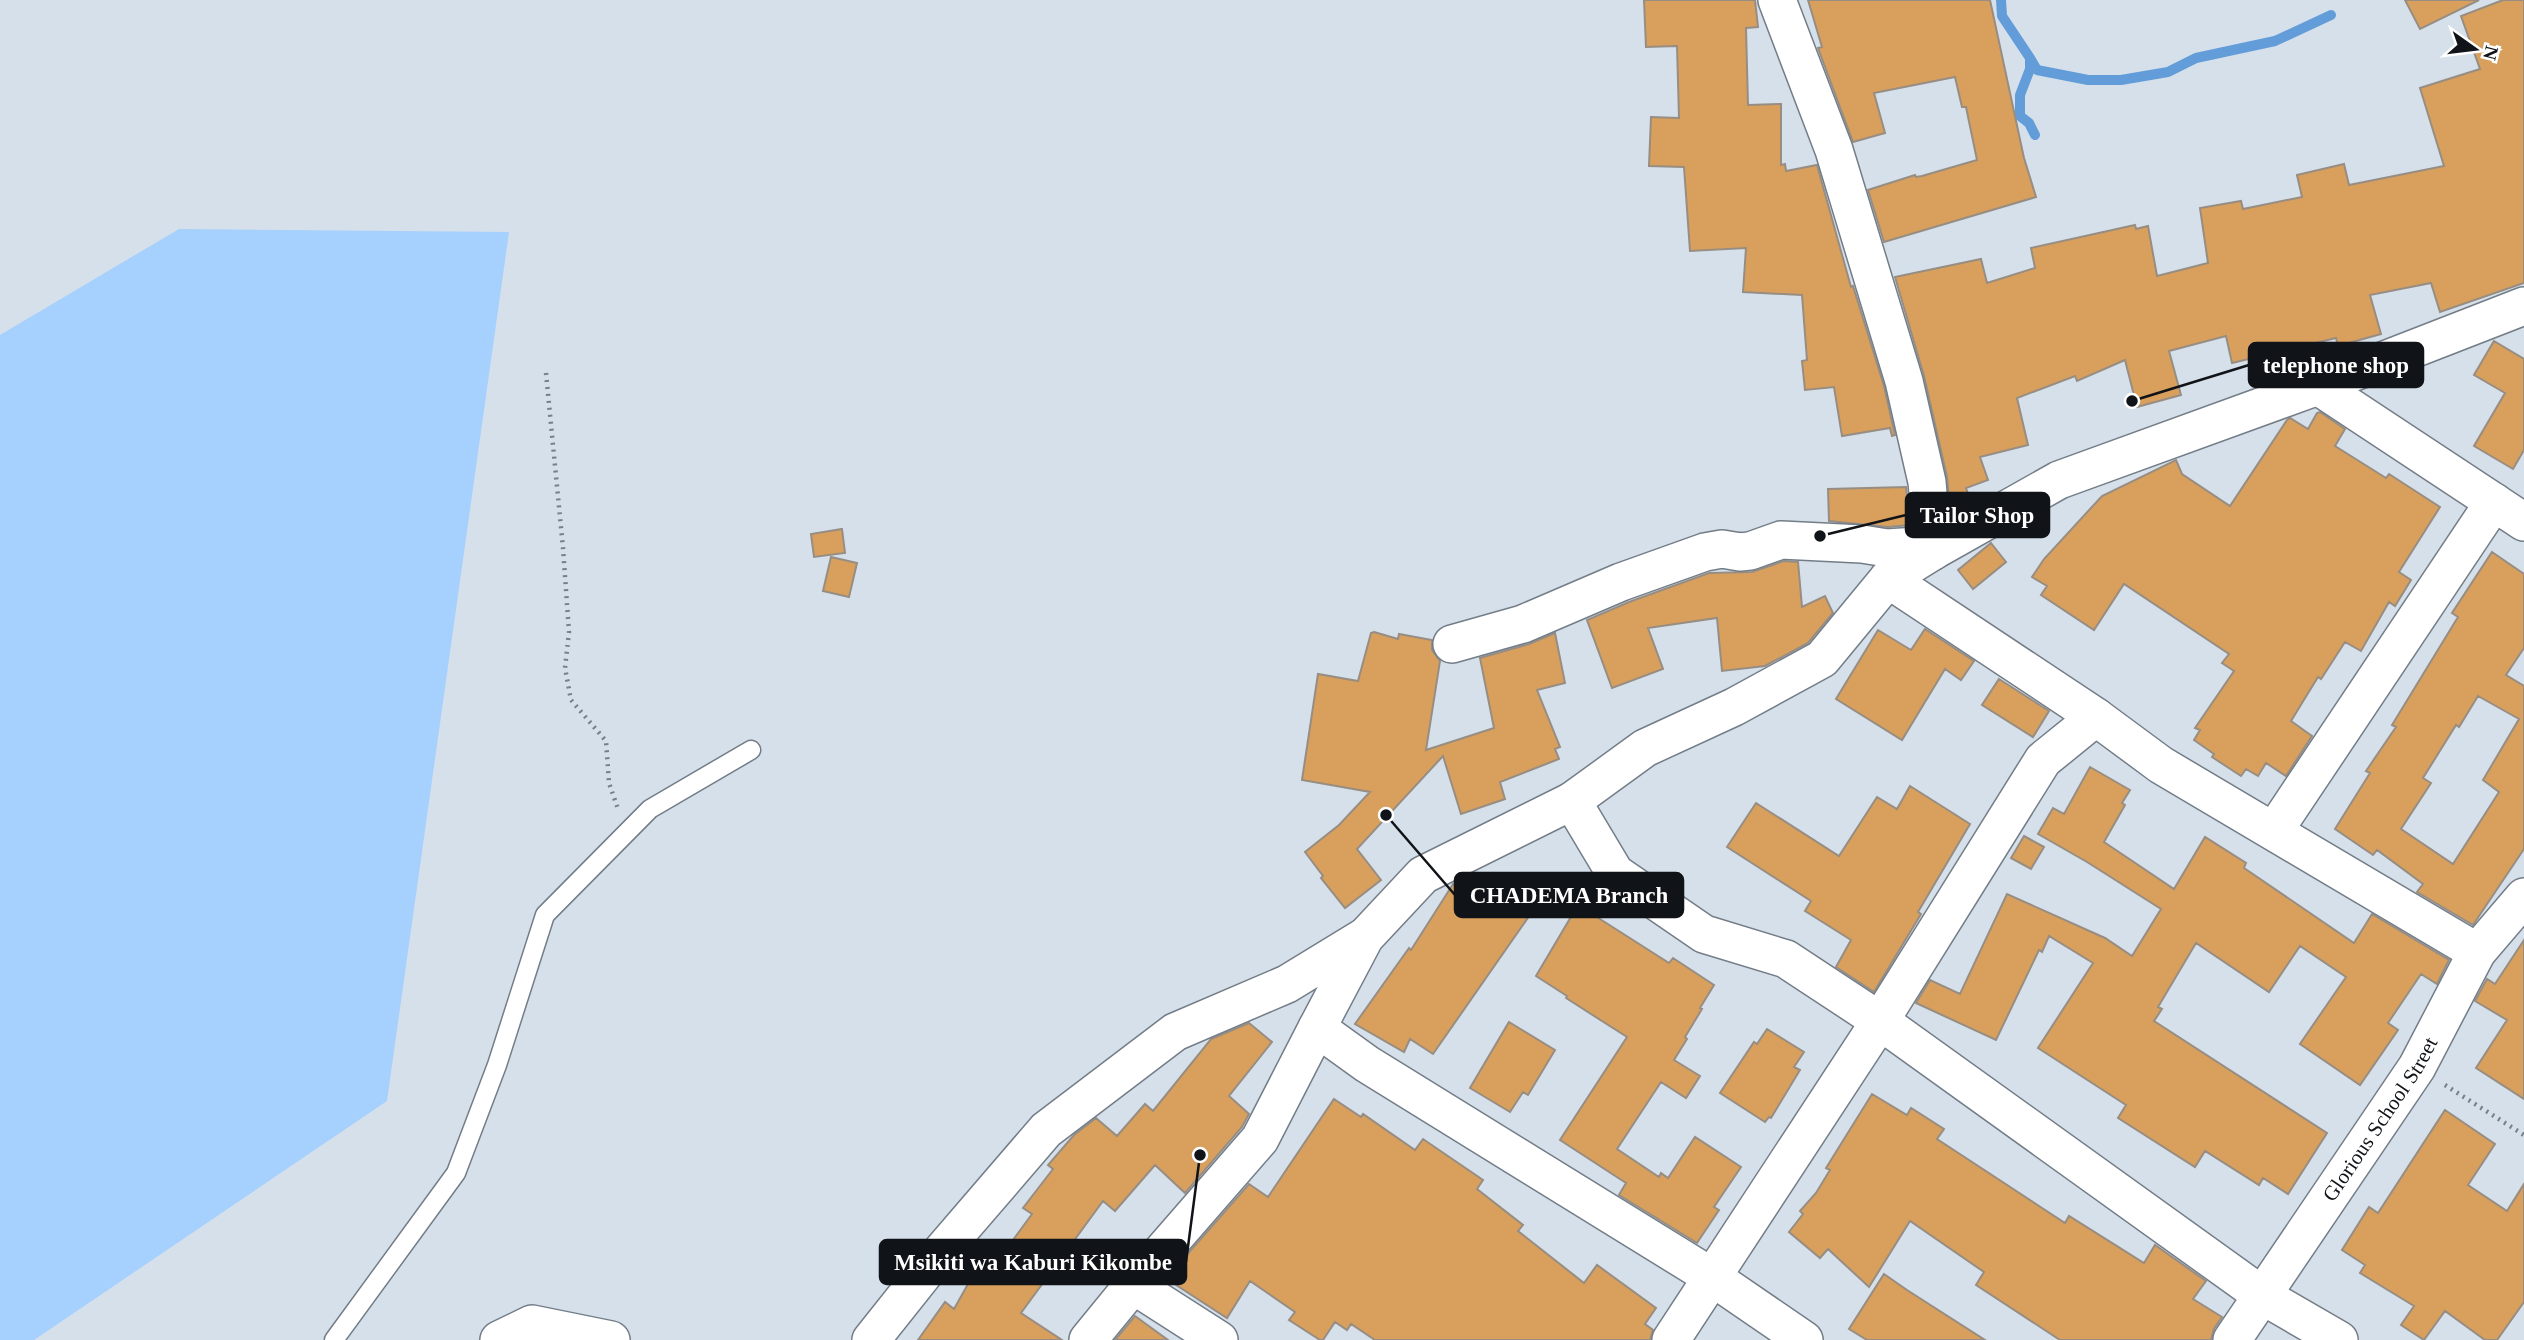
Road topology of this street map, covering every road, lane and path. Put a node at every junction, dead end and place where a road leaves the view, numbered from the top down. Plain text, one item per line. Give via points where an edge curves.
1 (1777, 0) edge
2 (2524, 306) edge
3 (546, 373) dead end
4 (2318, 386) junction
5 (2494, 502) junction
6 (2524, 522) edge
7 (1933, 551) junction
8 (1888, 579) junction
9 (1452, 644) dead end
10 (2096, 717) junction
11 (751, 750) dead end
12 (1572, 801) junction
13 (2274, 831) junction
14 (625, 834) junction
15 (2524, 897) edge
16 (1364, 937) junction
17 (2477, 952) junction
18 (1880, 1021) junction
19 (1317, 1028) junction
20 (2417, 1067) junction
21 (2524, 1135) edge
22 (1712, 1277) junction
23 (1133, 1285) junction
24 (2263, 1296) junction
25 (334, 1340) edge
26 (499, 1340) edge
27 (611, 1340) edge
28 (871, 1340) edge
29 (1088, 1340) edge
30 (1219, 1340) edge
31 (1671, 1340) edge
32 (1804, 1340) edge
33 (2232, 1340) edge
34 (2339, 1340) edge

1 - 7 street via 1834,150 1904,381 1927,482
2 - 4 street
3 - 14 path via 569,632 565,668 571,700 606,741 609,783
4 - 5 street
4 - 7 street via 2059,480
5 - 6 street
5 - 13 street
7 - 8 street
7 - 9 street via 1918,546 1781,540 1750,551 1705,552 1522,624
8 - 10 street
8 - 12 street via 1822,659 1645,748
10 - 13 street via 2161,765
10 - 18 street via 2043,760
11 - 14 lane via 650,809
12 - 16 street via 1423,874
12 - 18 street via 1615,873 1704,934 1786,960
13 - 17 street
14 - 25 lane via 545,915 497,1065 456,1173
15 - 17 street, Glorious School Street
16 - 19 street
16 - 28 street via 1287,984 1175,1032 1046,1130
17 - 20 street, Glorious School Street
18 - 22 street
18 - 24 street
19 - 22 street via 1367,1064
19 - 23 street via 1260,1139
20 - 21 path
20 - 24 street, Glorious School Street
22 - 31 street
22 - 32 street
23 - 29 street
23 - 30 street
24 - 33 street, Glorious School Street
24 - 34 street
26 - 27 street via 532,1325

